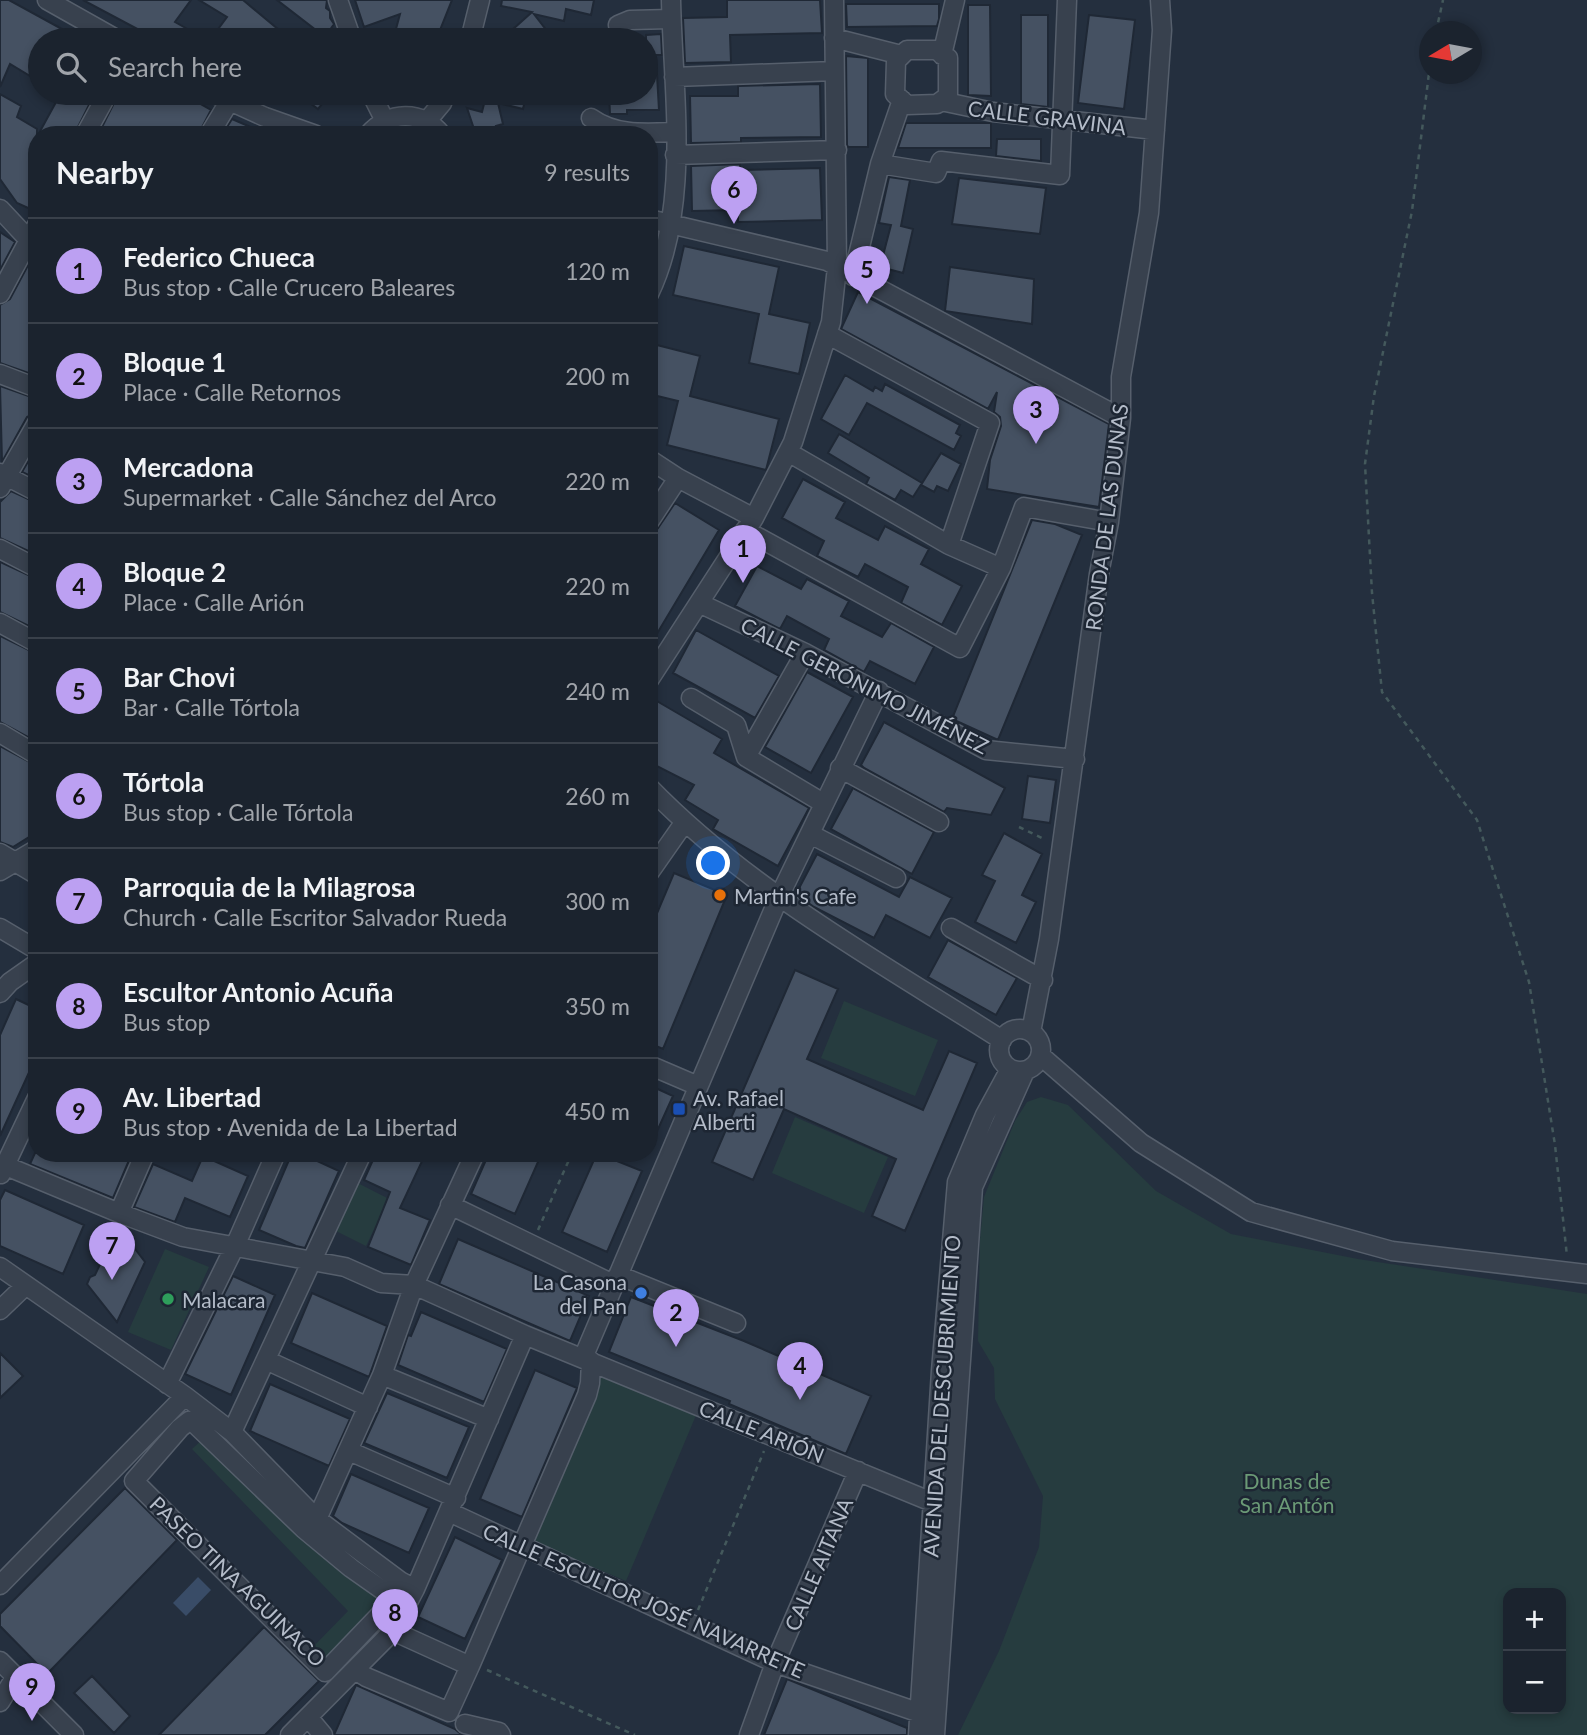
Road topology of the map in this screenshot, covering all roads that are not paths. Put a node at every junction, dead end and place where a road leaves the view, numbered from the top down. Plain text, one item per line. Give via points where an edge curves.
1 (47, 0) edge
2 (338, 0) edge
3 (481, 0) edge
4 (671, 0) edge
5 (834, 0) edge
6 (955, 0) edge
7 (1067, 0) edge
8 (1160, 0) edge
9 (671, 19) junction
10 (618, 25) dead end
11 (97, 28) edge
12 (348, 28) edge
13 (473, 28) edge
14 (834, 38) junction
15 (901, 55) junction
16 (942, 55) junction
17 (834, 71) junction
18 (674, 77) junction
19 (902, 100) junction
20 (941, 102) junction
21 (101, 105) edge
22 (227, 105) edge
23 (237, 105) edge
24 (377, 105) edge
25 (440, 105) edge
26 (591, 118) dead end
27 (385, 121) junction
28 (426, 121) junction
29 (1064, 121) junction
30 (90, 126) edge
31 (214, 126) edge
32 (292, 126) edge
33 (379, 126) edge
34 (432, 126) edge
35 (602, 126) edge
36 (1154, 130) junction
37 (658, 132) edge
38 (675, 132) junction
39 (837, 150) junction
40 (675, 155) junction
41 (880, 164) junction
42 (0, 209) edge
43 (658, 221) edge
44 (671, 224) junction
45 (28, 231) edge
46 (28, 246) edge
47 (845, 272) junction
48 (658, 276) edge
49 (0, 294) edge
50 (827, 334) junction
51 (0, 374) edge
52 (28, 385) edge
53 (1121, 418) junction
54 (28, 438) edge
55 (788, 452) junction
56 (658, 464) edge
57 (678, 478) junction
58 (2, 480) edge
59 (28, 489) edge
60 (658, 508) edge
61 (1109, 522) junction
62 (749, 524) junction
63 (949, 545) junction
64 (0, 549) edge
65 (28, 563) edge
66 (1001, 568) junction
67 (699, 603) junction
68 (0, 623) edge
69 (28, 638) edge
70 (805, 653) junction
71 (658, 666) edge
72 (879, 691) junction
73 (691, 698) dead end
74 (0, 733) edge
75 (28, 750) edge
76 (746, 757) junction
77 (1075, 759) junction
78 (841, 768) junction
79 (658, 796) edge
80 (823, 803) junction
81 (939, 822) dead end
82 (684, 823) junction
83 (810, 834) junction
84 (28, 853) edge
85 (658, 860) edge
86 (5, 862) edge
87 (28, 871) edge
88 (896, 878) dead end
89 (779, 897) junction
90 (0, 928) edge
91 (951, 928) dead end
92 (28, 945) edge
93 (28, 969) edge
94 (1043, 980) junction
95 (0, 993) edge
96 (1031, 1032) junction
97 (1002, 1040) junction
98 (1041, 1056) junction
99 (658, 1069) edge
100 (1018, 1070) junction
101 (698, 1086) junction
102 (28, 1116) edge
103 (141, 1162) edge
104 (272, 1162) edge
105 (358, 1162) edge
106 (467, 1162) edge
107 (2, 1169) edge
108 (450, 1205) junction
109 (119, 1213) junction
110 (235, 1245) junction
111 (312, 1263) junction
112 (0, 1267) edge
113 (1578, 1273) edge
114 (615, 1279) junction
115 (26, 1284) junction
116 (414, 1285) junction
117 (0, 1310) edge
118 (736, 1323) dead end
119 (525, 1335) junction
120 (587, 1359) junction
121 (267, 1360) junction
122 (382, 1375) junction
123 (166, 1384) junction
124 (185, 1396) junction
125 (368, 1407) junction
126 (489, 1419) junction
127 (180, 1429) joint
128 (232, 1432) junction
129 (349, 1451) junction
130 (858, 1471) junction
131 (932, 1502) junction
132 (452, 1505) junction
133 (317, 1518) junction
134 (521, 1544) junction
135 (0, 1585) edge
136 (415, 1589) junction
137 (393, 1631) junction
138 (0, 1661) edge
139 (775, 1663) junction
140 (470, 1666) junction
141 (355, 1670) junction
142 (16, 1676) junction
143 (0, 1702) edge
144 (449, 1712) junction
145 (920, 1713) junction
146 (308, 1717) junction
147 (464, 1729) edge
148 (74, 1735) edge
149 (290, 1735) edge
150 (323, 1735) edge
151 (501, 1735) edge
152 (749, 1735) edge
153 (918, 1735) edge
154 (934, 1735) edge

1 - 11 street
2 - 12 street
3 - 13 street
4 - 9 street
5 - 14 street
6 - 16 street
7 - 29 street
8 - 36 street, RONDA DE LAS DUNAS
9 - 10 street via 631,20
9 - 18 street
14 - 15 street
14 - 17 street
15 - 16 street via 907,50 936,50
15 - 19 street via 896,61 895,94
16 - 20 street via 948,58 948,96
17 - 18 street
17 - 39 street
18 - 38 street
19 - 20 street via 907,105
19 - 41 street
20 - 29 street, CALLE GRAVINA
21 - 30 street
22 - 31 street
23 - 32 street
24 - 27 street
25 - 28 street
26 - 35 street
27 - 28 street via 406,116
27 - 33 street
28 - 34 street
29 - 36 street, CALLE GRAVINA
29 - 41 street via 1060,175 942,161 936,173
36 - 53 street, RONDA DE LAS DUNAS via 1149,213 1121,377
37 - 38 street
38 - 40 street
39 - 40 street
39 - 47 street
40 - 44 street
41 - 47 street
42 - 45 street
43 - 44 street
44 - 47 street via 827,261
44 - 48 street
46 - 49 street
47 - 50 street
47 - 53 street
50 - 55 street
50 - 63 street via 990,423
51 - 52 street
53 - 61 street, RONDA DE LAS DUNAS
54 - 58 street
55 - 62 street
55 - 63 street
56 - 57 street
57 - 60 street
57 - 62 street
58 - 59 street
61 - 66 street via 1024,507
61 - 77 street, RONDA DE LAS DUNAS
62 - 66 street via 960,648
62 - 67 street
63 - 66 street
64 - 65 street
67 - 70 street, CALLE GERÓNIMO JIMÉNEZ
67 - 71 street
68 - 69 street
70 - 72 street, CALLE GERÓNIMO JIMÉNEZ
70 - 76 street
72 - 77 street, CALLE GERÓNIMO JIMÉNEZ via 986,750
72 - 78 street
73 - 76 street via 736,725
74 - 75 street
76 - 80 street
77 - 94 street, RONDA DE LAS DUNAS
78 - 80 street
78 - 81 street
79 - 82 street
80 - 83 street
82 - 85 street
82 - 89 street
83 - 88 street
83 - 89 street
84 - 86 street
86 - 87 street
89 - 97 street
89 - 101 street
90 - 92 street
91 - 94 street
93 - 95 street
94 - 96 street, RONDA DE LAS DUNAS
96 - 97 street via 1018,1029
96 - 98 street via 1040,1042
97 - 100 street via 1001,1059
98 - 100 street via 1035,1066
98 - 113 street via 1141,1143 1251,1213 1392,1251
99 - 101 street
100 - 131 street, AVENIDA DEL DESCUBRIMIENTO via 985,1115 957,1182
100 - 154 street, AVENIDA DEL DESCUBRIMIENTO via 972,1188
101 - 114 street
102 - 107 street
103 - 109 street
104 - 110 street
105 - 111 street
106 - 108 street
107 - 109 street, CALLE ARIÓN
108 - 114 street
108 - 116 street
109 - 110 street, CALLE ARIÓN via 183,1237
110 - 111 street, CALLE ARIÓN
110 - 123 street
111 - 116 street, CALLE ARIÓN via 345,1267 381,1283
111 - 121 street
112 - 115 street
114 - 118 street
114 - 120 street
115 - 117 street
115 - 123 street
116 - 119 street, CALLE ARIÓN
116 - 122 street
119 - 120 street, CALLE ARIÓN
119 - 126 street
120 - 130 street, CALLE ARIÓN
120 - 134 street via 587,1395
121 - 125 street
121 - 128 street
122 - 125 street
122 - 126 street
123 - 124 street
124 - 128 street
124 - 135 street
125 - 129 street
126 - 132 street
127 - 127 street, PASEO TINA AGUINACO via 189,1422 196,1425 304,1529 395,1599 325,1672 134,1480
128 - 133 street
129 - 132 street, CALLE ESCULTOR JOSÉ NAVARRETE
129 - 133 street
130 - 131 street, CALLE ARIÓN
130 - 139 street, CALLE AITANA
131 - 145 street, AVENIDA DEL DESCUBRIMIENTO
132 - 134 street, CALLE ESCULTOR JOSÉ NAVARRETE
132 - 136 street
133 - 136 street
134 - 139 street, CALLE ESCULTOR JOSÉ NAVARRETE
134 - 140 street
136 - 137 street
137 - 140 street
137 - 141 street
138 - 142 street
139 - 145 street, CALLE ESCULTOR JOSÉ NAVARRETE
139 - 152 street, CALLE AITANA
140 - 144 street
141 - 144 street
141 - 146 street
142 - 143 street
142 - 148 street
144 - 147 street
145 - 153 street, AVENIDA DEL DESCUBRIMIENTO
146 - 149 street
146 - 150 street
147 - 151 street

